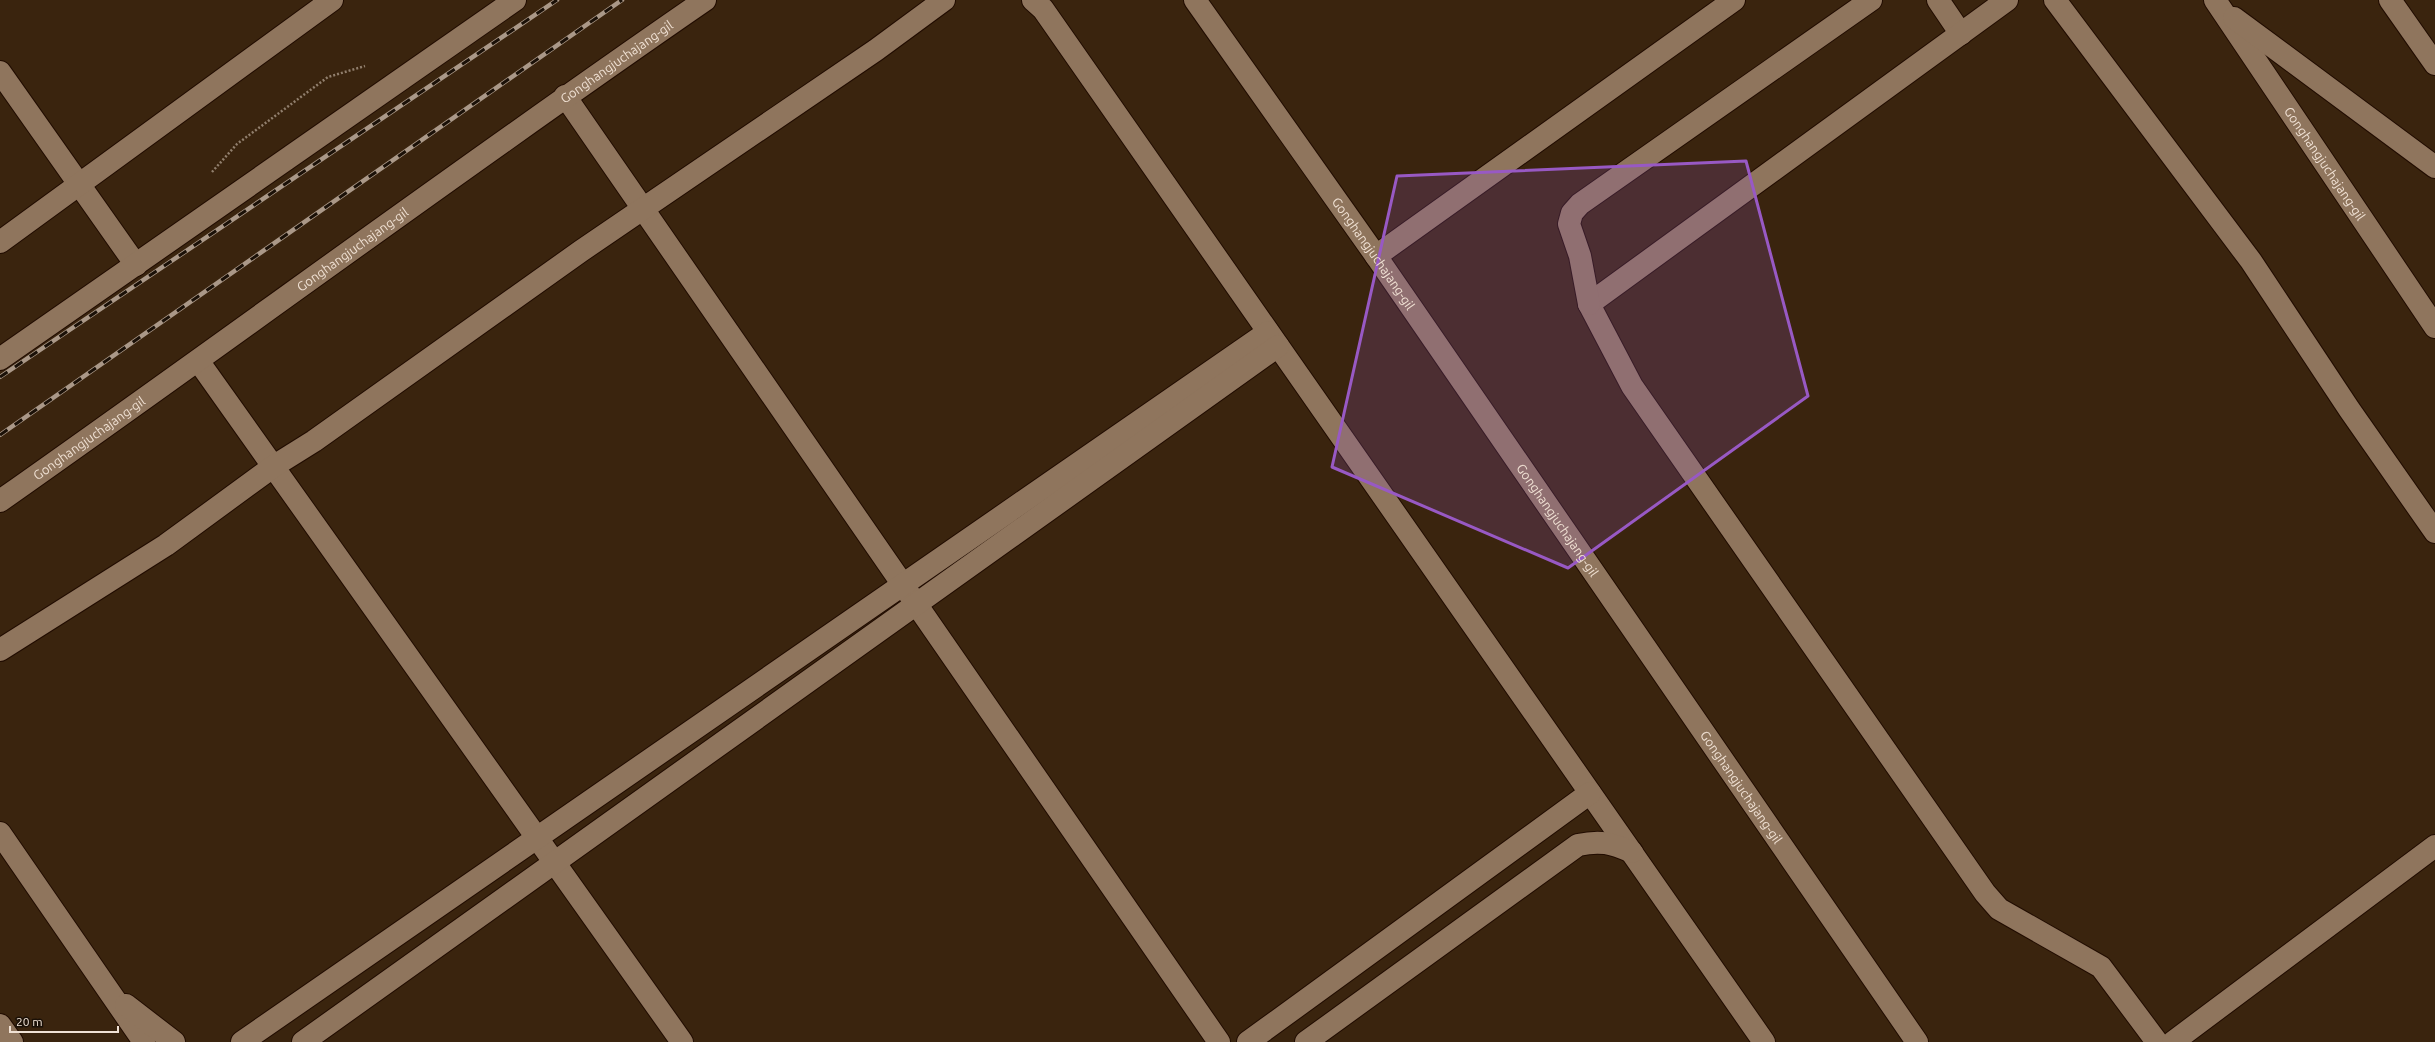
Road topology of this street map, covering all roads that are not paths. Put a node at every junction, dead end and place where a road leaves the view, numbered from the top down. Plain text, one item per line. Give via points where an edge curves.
1 (332, 0) edge
2 (706, 0) edge
3 (944, 0) edge
4 (1033, 0) edge
5 (1194, 0) edge
6 (1734, 0) edge
7 (1872, 0) edge
8 (1938, 0) edge
9 (2007, 0) edge
10 (2055, 0) edge
11 (2390, 0) edge
12 (501, 3) edge
13 (2217, 4) edge
14 (1960, 34) junction
15 (2435, 64) edge
16 (0, 72) edge
17 (565, 96) junction
18 (2435, 167) edge
19 (79, 184) junction
20 (644, 210) junction
21 (0, 242) edge
22 (1376, 256) junction
23 (136, 265) junction
24 (1589, 304) junction
25 (2435, 327) edge
26 (1273, 339) junction
27 (0, 359) edge
28 (199, 362) junction
29 (274, 466) junction
30 (0, 501) edge
31 (2435, 532) edge
32 (902, 585) junction
33 (916, 604) junction
34 (0, 650) edge
35 (1590, 793) junction
36 (0, 833) edge
37 (536, 838) junction
38 (2435, 846) edge
39 (1632, 852) junction
40 (553, 863) junction
41 (110, 993) junction
42 (0, 1025) edge
43 (12, 1042) edge
44 (144, 1042) edge
45 (174, 1042) edge
46 (242, 1042) edge
47 (302, 1042) edge
48 (682, 1042) edge
49 (1219, 1042) edge
50 (1248, 1042) edge
51 (1306, 1042) edge
52 (1764, 1042) edge
53 (1917, 1042) edge
54 (2157, 1042) edge
55 (2173, 1042) edge

1 - 19 street
2 - 17 street, Gonghangjuchajang-gil
3 - 20 street
4 - 26 street via 1043,9
5 - 22 street, Gonghangjuchajang-gil
6 - 22 street
7 - 24 street via 1580,204 1572,213 1569,224 1580,256
8 - 14 street
9 - 14 street
10 - 31 street via 2252,261
11 - 15 street
12 - 23 street
13 - 18 street
13 - 25 street, Gonghangjuchajang-gil
14 - 24 street
16 - 19 street
17 - 20 street
17 - 28 street, Gonghangjuchajang-gil
19 - 21 street
19 - 23 street
20 - 29 street via 581,251 314,441
20 - 32 street
22 - 53 street, Gonghangjuchajang-gil
23 - 27 street
24 - 54 street via 1632,386 1985,893 1999,909 2102,967
26 - 32 street
26 - 33 street
26 - 35 street
28 - 29 street
28 - 30 street, Gonghangjuchajang-gil
29 - 34 street via 166,545
29 - 37 street
32 - 33 street
32 - 37 street
33 - 40 street
33 - 49 street
35 - 39 street
35 - 50 street
36 - 41 street
37 - 40 street
37 - 46 street
38 - 55 street
39 - 51 street via 1598,841 1578,845
39 - 52 street
40 - 47 street
40 - 48 street
41 - 44 street
41 - 45 street
42 - 43 street

